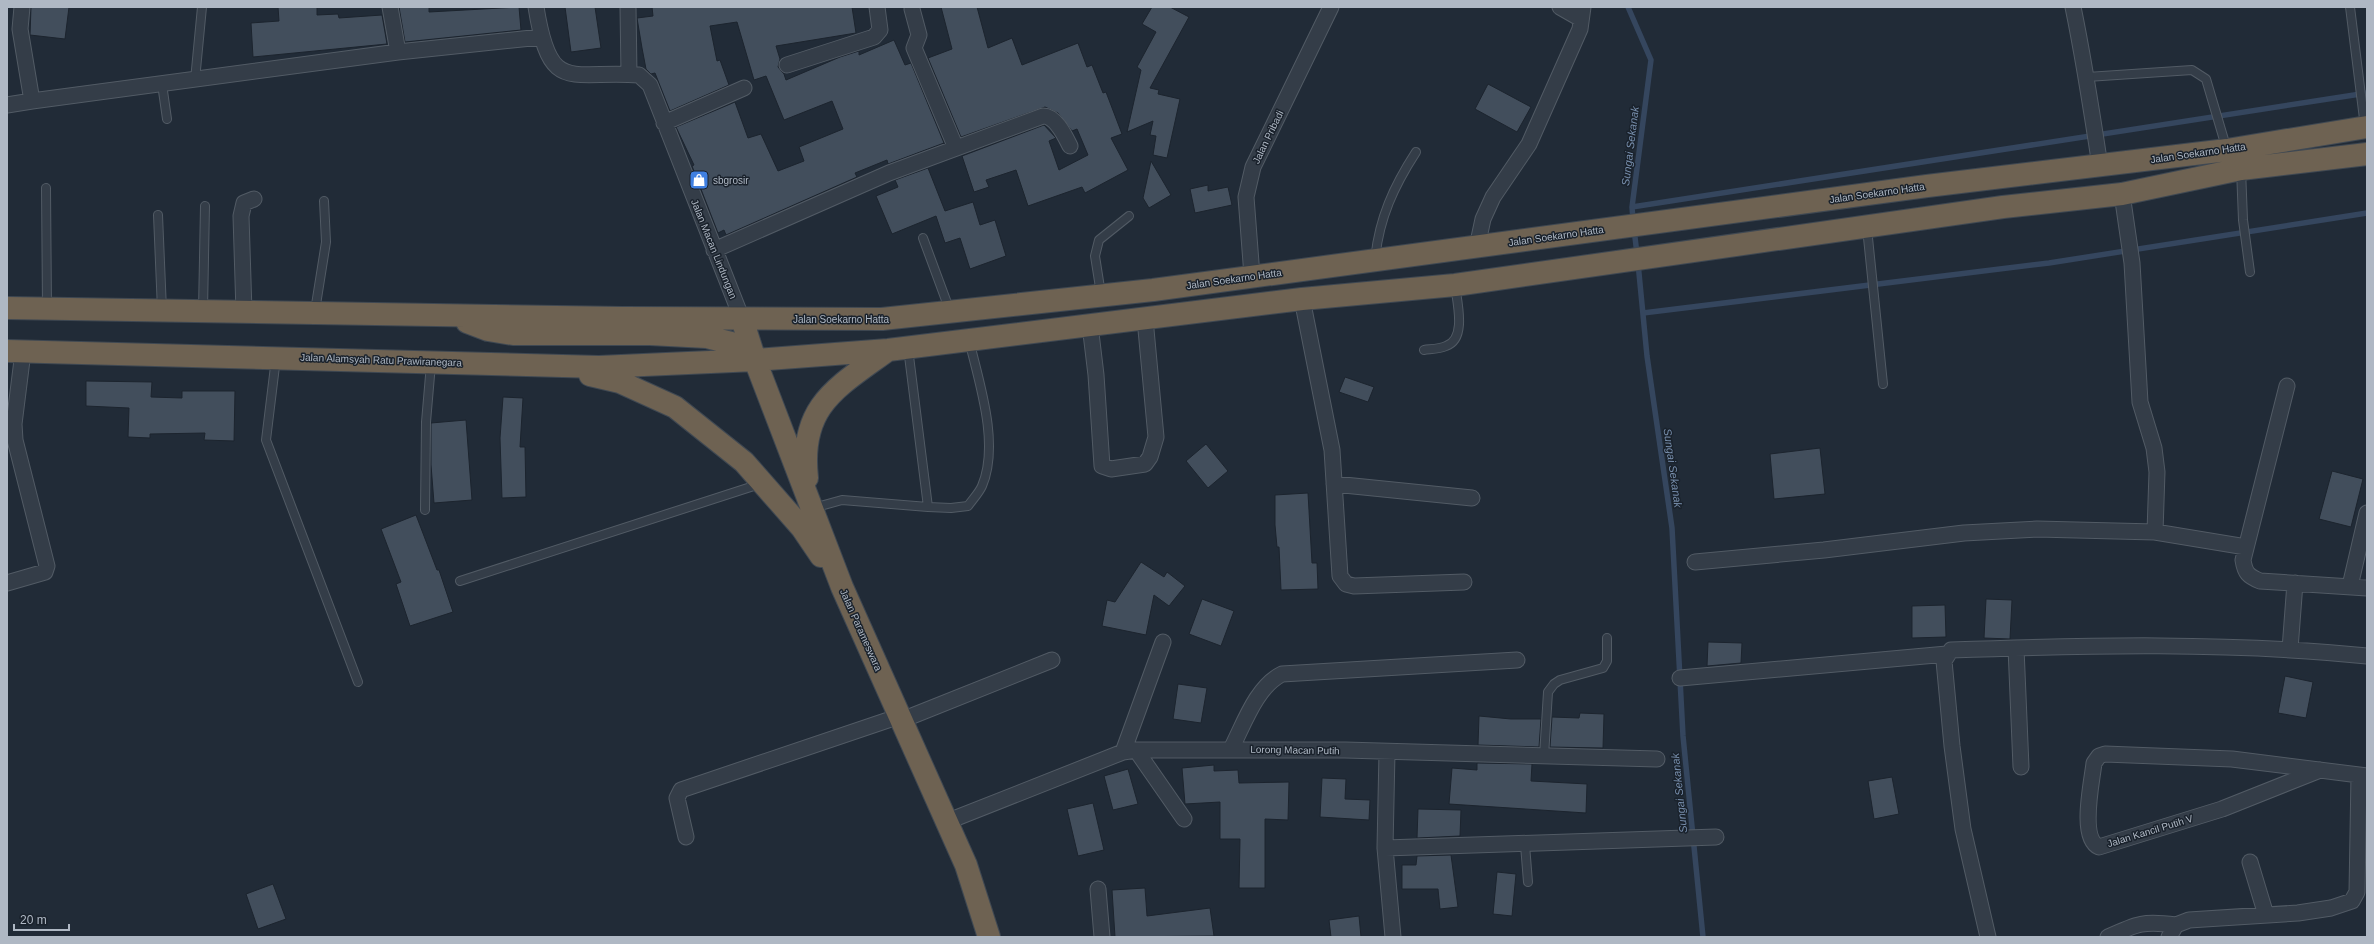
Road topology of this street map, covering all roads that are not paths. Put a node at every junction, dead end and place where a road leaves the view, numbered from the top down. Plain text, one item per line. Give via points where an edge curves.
1 (22, 7) edge
2 (202, 7) edge
3 (390, 7) edge
4 (536, 7) edge
5 (628, 7) edge
6 (877, 7) edge
7 (1331, 7) edge
8 (1560, 7) edge
9 (2073, 7) edge
10 (2350, 7) edge
11 (912, 9) dead end
12 (1582, 13) edge
13 (541, 37) junction
14 (398, 52) junction
15 (787, 65) dead end
16 (629, 74) junction
17 (2087, 77) junction
18 (195, 80) junction
19 (162, 84) junction
20 (744, 88) dead end
21 (32, 101) junction
22 (7, 105) edge
23 (167, 119) dead end
24 (664, 123) junction
25 (2366, 128) edge
26 (1070, 146) dead end
27 (956, 148) junction
28 (2227, 150) junction
29 (1416, 152) dead end
30 (2367, 154) edge
31 (2100, 166) junction
32 (2241, 169) junction
33 (46, 188) dead end
34 (2122, 194) junction
35 (254, 199) dead end
36 (324, 201) dead end
37 (205, 206) dead end
38 (158, 215) dead end
39 (1129, 216) dead end
40 (1867, 227) junction
41 (923, 238) dead end
42 (1477, 247) junction
43 (714, 250) junction
44 (1375, 260) junction
45 (2250, 272) dead end
46 (1252, 276) junction
47 (1455, 284) junction
48 (1102, 294) junction
49 (1302, 299) junction
50 (7, 308) edge
51 (47, 309) junction
52 (162, 311) junction
53 (202, 311) junction
54 (244, 312) junction
55 (950, 312) junction
56 (315, 313) junction
57 (451, 315) junction
58 (1145, 318) junction
59 (742, 319) junction
60 (1090, 325) junction
61 (969, 340) junction
62 (898, 349) junction
63 (1424, 350) dead end
64 (15, 352) edge
65 (276, 358) junction
66 (755, 360) junction
67 (431, 361) junction
68 (551, 365) junction
69 (1883, 384) dead end
70 (2286, 386) dead end
71 (762, 483) junction
72 (1334, 484) junction
73 (1472, 498) dead end
74 (928, 507) junction
75 (812, 509) junction
76 (425, 510) dead end
77 (2367, 513) edge
78 (2155, 532) junction
79 (2246, 547) junction
80 (1695, 562) dead end
81 (460, 581) dead end
82 (1464, 582) dead end
83 (7, 583) edge
84 (2295, 583) junction
85 (2350, 586) junction
86 (842, 587) junction
87 (2367, 588) edge
88 (1607, 638) dead end
89 (1163, 642) dead end
90 (2016, 648) junction
91 (2290, 649) junction
92 (1947, 654) junction
93 (2367, 656) edge
94 (1052, 660) dead end
95 (1517, 660) dead end
96 (1680, 678) dead end
97 (358, 682) dead end
98 (901, 718) junction
99 (1231, 749) junction
100 (1130, 751) junction
101 (1387, 752) junction
102 (1544, 756) junction
103 (1657, 759) dead end
104 (2021, 767) dead end
105 (2320, 770) junction
106 (2363, 776) edge
107 (1184, 819) dead end
108 (946, 822) junction
109 (686, 837) dead end
110 (1712, 838) dead end
111 (1525, 845) junction
112 (1385, 848) junction
113 (2250, 862) dead end
114 (1528, 882) dead end
115 (1098, 889) dead end
116 (2266, 915) junction
117 (2172, 931) edge
118 (989, 937) edge
119 (1102, 937) edge
120 (1393, 937) edge
121 (1988, 937) edge
122 (2108, 937) edge

1 - 21 street via 20,29
2 - 18 lane
3 - 14 street
4 - 13 street, Jalan Macan Lindungan
5 - 16 street
6 - 15 street via 880,30 874,37
7 - 46 street, Jalan Pribadi via 1253,167 1246,197
8 - 12 street
9 - 17 street
10 - 25 lane
11 - 27 street via 919,35 914,48
12 - 42 street via 1580,29 1529,144 1493,197 1482,219
13 - 14 street
13 - 16 street, Jalan Macan Lindungan via 553,64 567,72 576,75
14 - 18 street
16 - 24 street, Jalan Macan Lindungan via 639,75 647,80
17 - 28 lane via 2192,70 2206,79
17 - 31 street via 2091,119
18 - 19 street
19 - 21 street
19 - 23 lane
20 - 24 street
21 - 22 street
24 - 43 street, Jalan Macan Lindungan
25 - 28 highway, Jalan Soekarno Hatta
26 - 27 street via 1061,130 1045,116
27 - 43 street via 889,173
28 - 31 highway, Jalan Soekarno Hatta
29 - 44 lane via 1398,180 1383,212
30 - 32 highway
31 - 42 highway, Jalan Soekarno Hatta via 1927,186
32 - 34 highway
32 - 45 lane via 2243,220
33 - 51 lane
34 - 40 highway via 2003,207
34 - 78 street via 2132,263 2140,402 2154,448 2157,472
35 - 54 street via 244,203 240,216
36 - 56 lane via 326,242
37 - 53 lane
38 - 52 lane
39 - 48 lane via 1099,240 1095,256
40 - 47 highway via 1650,255
40 - 69 lane
41 - 55 lane
42 - 44 highway, Jalan Soekarno Hatta
43 - 59 street, Jalan Macan Lindungan
44 - 46 highway, Jalan Soekarno Hatta
46 - 48 highway, Jalan Soekarno Hatta
47 - 49 highway
47 - 63 lane via 1459,328 1456,337 1447,346
48 - 55 highway, Jalan Soekarno Hatta
49 - 58 highway
49 - 72 street via 1332,450
50 - 51 highway
51 - 52 highway
52 - 53 highway
53 - 54 highway
54 - 56 highway
55 - 59 highway, Jalan Soekarno Hatta via 882,320
56 - 57 highway
57 - 59 highway
57 - 66 highway via 488,330 513,334 650,334 707,337 731,343
58 - 60 highway
58 - 60 street via 1156,437 1145,464 1111,469 1102,466
59 - 66 highway, Jalan Parameswara
60 - 61 highway
61 - 62 highway
61 - 74 lane via 982,393 989,438 982,486 968,506
62 - 66 highway
62 - 74 lane
62 - 75 highway via 840,385 825,400 815,416 807,435 804,455
64 - 65 highway, Jalan Alamsyah Ratu Prawiranegara
64 - 83 street via 15,440 47,566 45,572
65 - 67 highway, Jalan Alamsyah Ratu Prawiranegara
65 - 97 lane via 266,440
66 - 68 highway, Jalan Alamsyah Ratu Prawiranegara via 599,367
66 - 75 highway, Jalan Parameswara
67 - 68 highway, Jalan Alamsyah Ratu Prawiranegara
67 - 76 lane via 426,422
68 - 71 highway via 620,382 676,407 744,462
70 - 79 street
71 - 81 lane
71 - 86 highway via 802,528
72 - 73 street
72 - 82 street via 1340,576 1346,584 1354,586
74 - 75 lane via 842,500
75 - 86 highway, Jalan Parameswara
77 - 85 street
78 - 79 street
78 - 80 street via 2037,529 1964,533
79 - 84 street via 2245,571 2249,577 2260,581
84 - 85 street
84 - 91 street
85 - 87 street
86 - 98 highway, Jalan Parameswara
88 - 102 lane via 1607,661 1603,668 1560,680 1548,692
89 - 100 street
90 - 91 street
90 - 92 street via 1951,650
90 - 104 street
91 - 93 street
92 - 96 street
92 - 121 street via 1944,660 1963,829
94 - 98 street
95 - 99 street via 1282,674 1271,679 1261,692
98 - 108 highway, Jalan Parameswara
98 - 109 street via 681,790 677,798
99 - 100 street, Lorong Macan Putih
99 - 101 street, Lorong Macan Putih
100 - 107 street
100 - 108 street, Lorong Macan Putih
101 - 102 street, Lorong Macan Putih
101 - 112 street
102 - 103 street, Lorong Macan Putih
105 - 105 street, Jalan Kancil Putih V via 2222,809 2100,847 2093,844 2090,839 2088,824 2094,763 2099,756 2105,754 2232,760
105 - 106 street, Jalan Kancil Putih V
106 - 116 street via 2357,892 2352,901 2331,908
108 - 118 highway, Jalan Parameswara via 966,865
110 - 111 street
111 - 112 street
111 - 114 lane
112 - 120 street
113 - 116 street
115 - 119 street
116 - 117 street via 2189,920
117 - 122 street via 2148,922 2135,924

